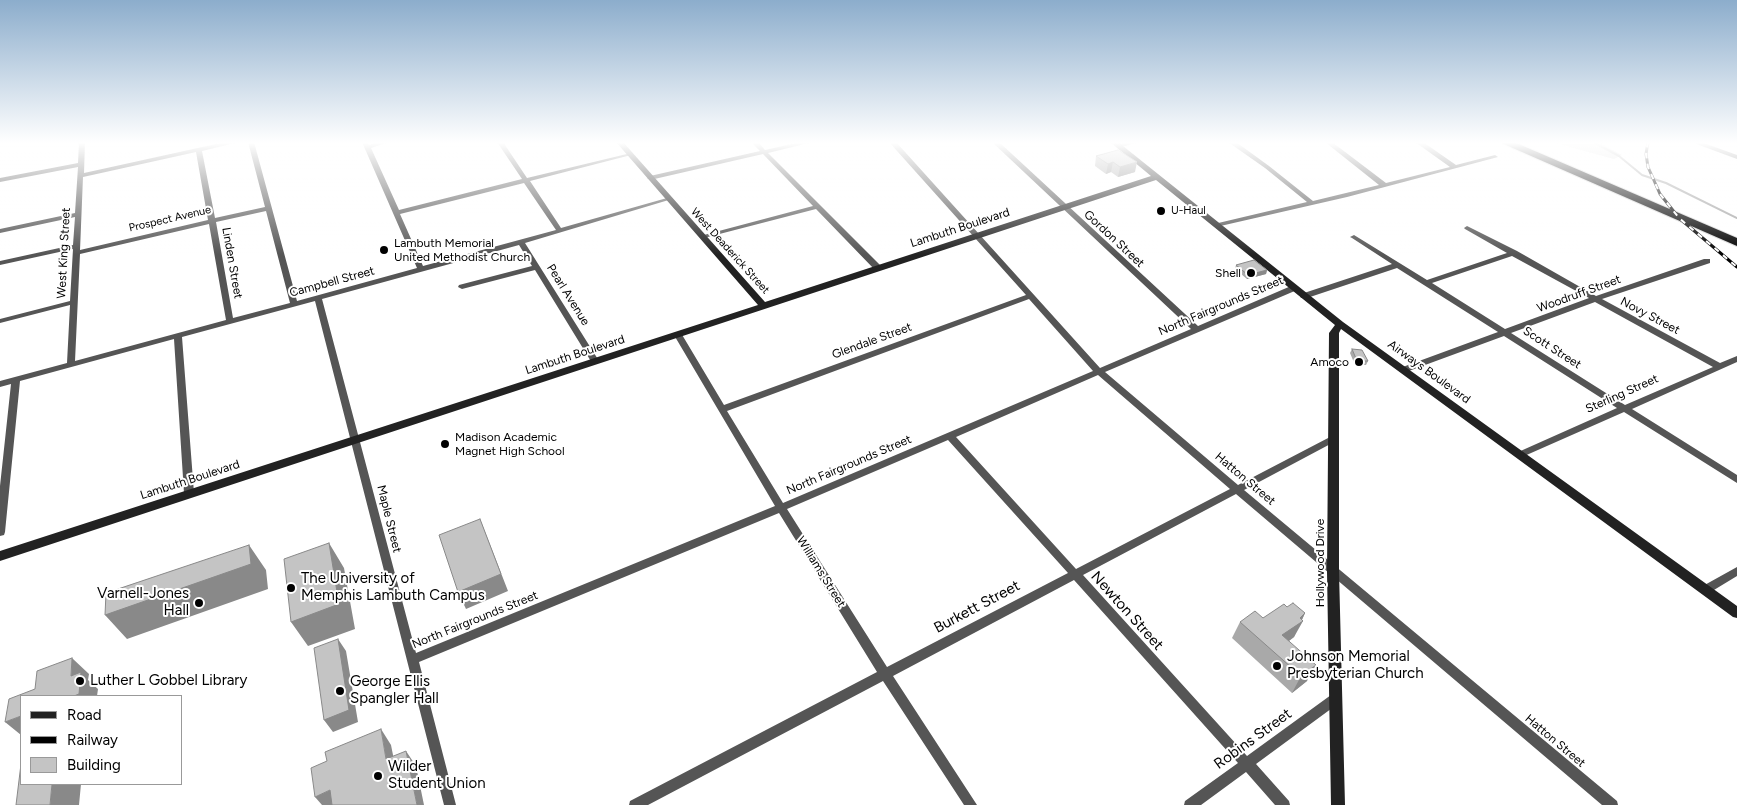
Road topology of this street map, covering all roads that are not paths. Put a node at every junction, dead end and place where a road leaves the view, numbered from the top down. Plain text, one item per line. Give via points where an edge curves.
1 (80, 180) edge
2 (204, 180) edge
3 (261, 180) edge
4 (381, 180) edge
5 (526, 180) joint
6 (651, 180) edge
7 (790, 180) edge
8 (926, 180) edge
9 (1035, 180) edge
10 (1149, 180) edge
11 (1160, 180) edge
12 (1283, 180) edge
13 (1377, 180) edge
14 (1405, 180) edge
15 (1592, 180) edge
16 (1606, 180) edge
17 (1384, 185) junction
18 (668, 200) junction
19 (1312, 203) junction
20 (816, 206) junction
21 (1064, 207) junction
22 (268, 208) junction
23 (396, 213) junction
24 (78, 214) junction
25 (211, 221) junction
26 (1216, 225) junction
27 (1467, 228) dead end
28 (0, 231) edge
29 (560, 231) junction
30 (1737, 233) edge
31 (976, 236) junction
32 (702, 237) junction
33 (1354, 237) dead end
34 (521, 242) junction
35 (1737, 242) edge
36 (76, 249) junction
37 (1514, 253) junction
38 (1708, 261) dead end
39 (0, 263) edge
40 (1398, 265) junction
41 (537, 267) junction
42 (878, 268) junction
43 (421, 269) junction
44 (1426, 283) junction
45 (462, 287) dead end
46 (1294, 288) junction
47 (1030, 296) junction
48 (1304, 296) junction
49 (318, 297) junction
50 (1595, 299) junction
51 (74, 302) junction
52 (294, 304) junction
53 (764, 306) junction
54 (0, 321) edge
55 (230, 321) junction
56 (1340, 324) junction
57 (1197, 330) junction
58 (1504, 332) junction
59 (178, 335) junction
60 (678, 335) junction
61 (1737, 359) edge
62 (595, 361) junction
63 (71, 365) junction
64 (1718, 366) junction
65 (1403, 370) junction
66 (1099, 372) junction
67 (16, 380) junction
68 (0, 384) edge
69 (1622, 408) junction
70 (723, 409) junction
71 (949, 435) junction
72 (1334, 438) junction
73 (355, 440) junction
74 (1519, 455) junction
75 (1737, 480) edge
76 (1237, 488) junction
77 (189, 493) junction
78 (781, 508) junction
79 (0, 532) edge
80 (0, 556) edge
81 (1737, 571) edge
82 (1333, 572) junction
83 (1074, 575) junction
84 (1705, 590) junction
85 (1737, 613) edge
86 (412, 660) junction
87 (885, 674) junction
88 (1335, 699) junction
89 (1247, 764) junction
90 (450, 805) edge
91 (635, 805) edge
92 (971, 805) edge
93 (1190, 805) edge
94 (1284, 805) edge
95 (1338, 805) edge
96 (1612, 805) edge

1 - 24 street, West King Street
2 - 25 street, Linden Street
3 - 22 street
4 - 23 street
5 - 23 street
5 - 29 street
6 - 18 street, West Deaderick Street
7 - 20 street
8 - 31 street, Hatton Street
9 - 21 street, Gordon Street
10 - 21 street, Lambuth Boulevard
11 - 26 street, Airways Boulevard
12 - 19 street
13 - 17 street
14 - 17 street
15 - 35 highway
16 - 30 highway
17 - 19 street
18 - 29 street, Campbell Street
18 - 32 street, West Deaderick Street
19 - 26 street
20 - 32 street
20 - 42 street
21 - 31 street, Lambuth Boulevard
21 - 57 street, Gordon Street
22 - 25 street, Prospect Avenue
22 - 52 street
23 - 43 street
24 - 28 street
24 - 36 street, West King Street
25 - 36 street, Prospect Avenue
25 - 55 street, Linden Street
26 - 46 street, Airways Boulevard
27 - 37 street, Novy Street
29 - 34 street, Campbell Street
31 - 42 street, Lambuth Boulevard
31 - 47 street, Hatton Street
32 - 53 street, West Deaderick Street
33 - 40 street, Scott Street
34 - 41 street, Pearl Avenue
34 - 43 street, Campbell Street
36 - 39 street, Prospect Avenue
36 - 51 street, West King Street
37 - 44 street
37 - 50 street, Novy Street
38 - 50 street, Woodruff Street
40 - 44 street, Scott Street
40 - 48 street
41 - 45 street
41 - 62 street, Pearl Avenue
42 - 53 street, Lambuth Boulevard
43 - 49 street, Campbell Street
44 - 58 street, Scott Street
46 - 48 street, Airways Boulevard
46 - 57 street, North Fairgrounds Street
47 - 66 street, Hatton Street
47 - 70 street, Glendale Street
48 - 56 street, Airways Boulevard
49 - 52 street, Campbell Street
49 - 73 street, Maple Street
50 - 58 street, Woodruff Street
50 - 64 street, Novy Street
51 - 54 street
51 - 63 street, West King Street
52 - 55 street, Campbell Street
53 - 60 street, Lambuth Boulevard
55 - 59 street, Campbell Street
56 - 65 street, Airways Boulevard
56 - 72 street, Hollywood Drive via 1334,333
57 - 66 street, North Fairgrounds Street
58 - 65 street, Woodruff Street
58 - 69 street, Scott Street
59 - 63 street, Campbell Street
59 - 77 street
60 - 62 street, Lambuth Boulevard
60 - 70 street, Williams Street
61 - 64 street, Sterling Street
62 - 73 street, Lambuth Boulevard
63 - 67 street, Campbell Street
64 - 69 street, Sterling Street
65 - 74 street, Airways Boulevard
66 - 71 street, North Fairgrounds Street
66 - 76 street, Hatton Street
67 - 68 street, Campbell Street
67 - 79 street
69 - 74 street, Sterling Street
69 - 75 street, Scott Street
70 - 78 street, Williams Street
71 - 78 street, North Fairgrounds Street
71 - 83 street, Newton Street
72 - 76 street, Burkett Street
72 - 82 street, Hollywood Drive
73 - 77 street, Lambuth Boulevard
73 - 86 street, Maple Street
74 - 84 street, Airways Boulevard
76 - 82 street, Hatton Street
76 - 83 street, Burkett Street
77 - 80 street, Lambuth Boulevard
78 - 86 street, North Fairgrounds Street
78 - 87 street, Williams Street
81 - 84 street
82 - 88 street, Hollywood Drive
82 - 96 street, Hatton Street
83 - 87 street, Burkett Street
83 - 89 street, Newton Street
84 - 85 street, Airways Boulevard
86 - 90 street, Maple Street
87 - 91 street, Burkett Street
87 - 92 street, Williams Street
88 - 89 street, Robins Street
88 - 95 street, Hollywood Drive
89 - 93 street, Robins Street
89 - 94 street, Newton Street

